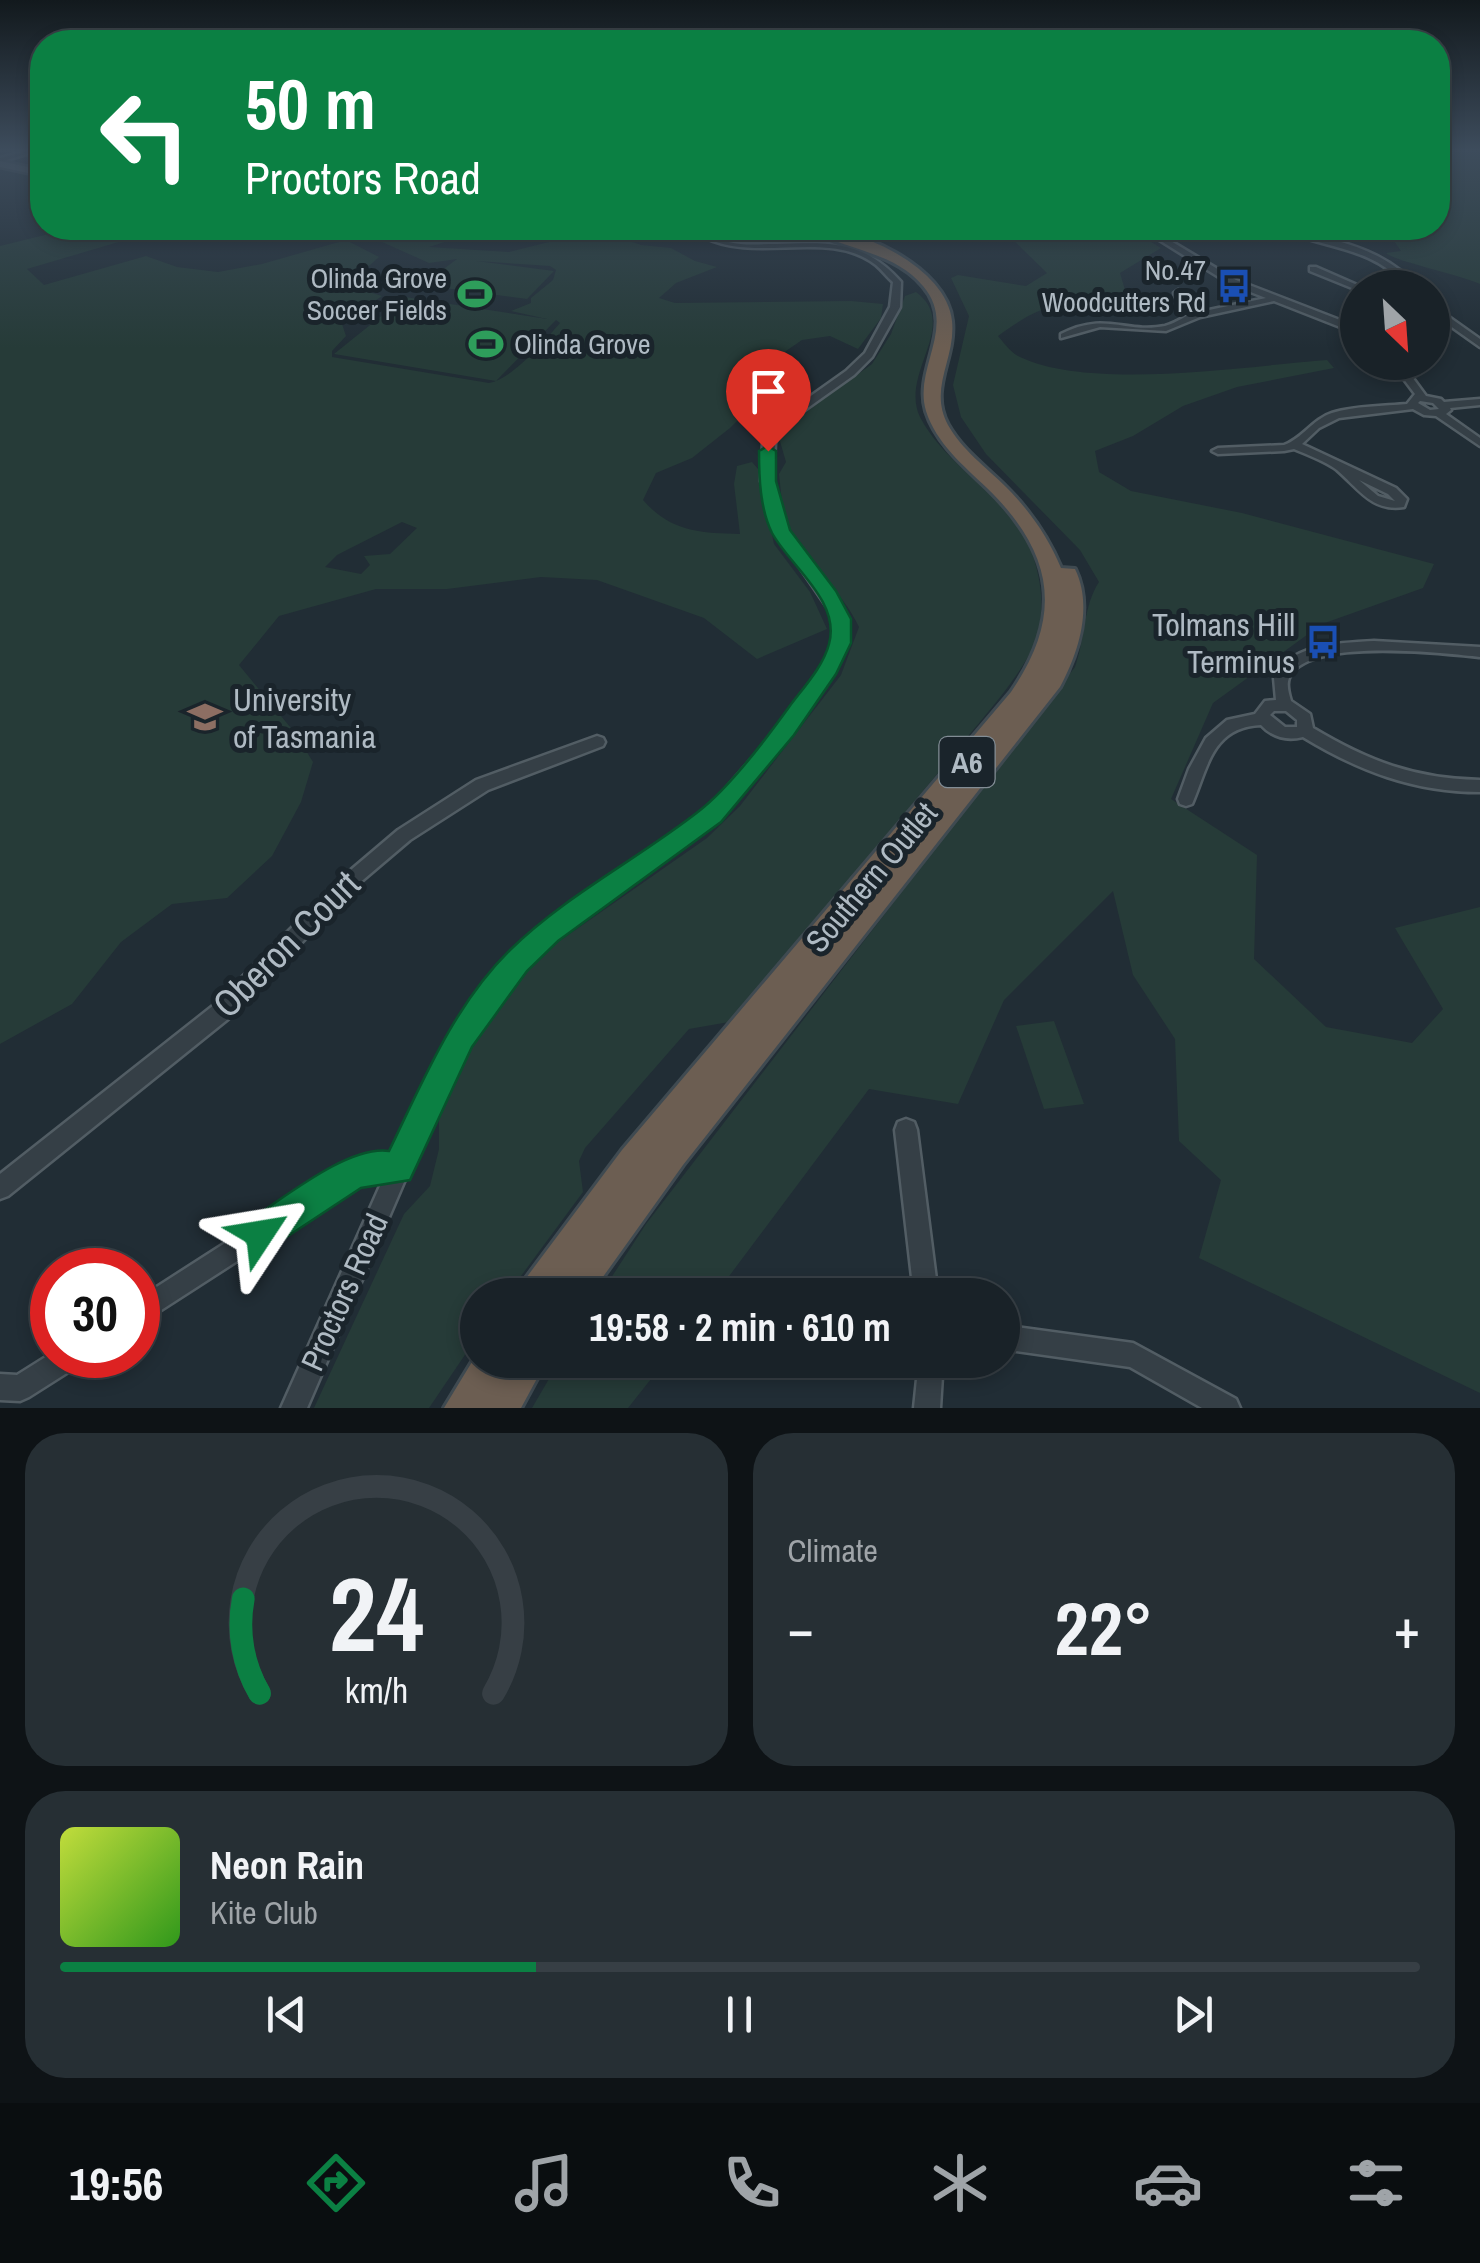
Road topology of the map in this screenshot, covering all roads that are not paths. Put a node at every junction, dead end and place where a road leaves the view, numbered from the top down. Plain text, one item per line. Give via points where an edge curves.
1 (719, 240) edge
2 (850, 240) edge
3 (854, 240) edge
4 (861, 240) edge
5 (864, 240) edge
6 (1163, 240) edge
7 (1322, 240) edge
8 (880, 248) junction
9 (1314, 269) dead end
10 (1398, 270) edge
11 (1340, 280) edge
12 (1178, 293) dead end
13 (1272, 299) junction
14 (1194, 316) junction
15 (1450, 322) edge
16 (1340, 324) edge
17 (1064, 336) dead end
18 (1480, 344) edge
19 (1406, 380) edge
20 (1418, 401) junction
21 (1480, 402) edge
22 (1441, 410) junction
23 (1480, 443) edge
24 (1295, 445) junction
25 (1218, 451) dead end
26 (1339, 466) junction
27 (1480, 652) edge
28 (1285, 705) junction
29 (1264, 719) junction
30 (1305, 731) junction
31 (597, 742) dead end
32 (1480, 786) edge
33 (1186, 799) dead end
34 (906, 1130) dead end
35 (398, 1168) junction
36 (0, 1188) edge
37 (549, 1278) edge
38 (580, 1278) edge
39 (924, 1278) edge
40 (160, 1299) edge
41 (1020, 1340) edge
42 (37, 1378) edge
43 (482, 1378) edge
44 (518, 1378) edge
45 (930, 1378) edge
46 (1, 1389) edge
47 (294, 1408) edge
48 (463, 1408) edge
49 (500, 1408) edge
50 (927, 1408) edge
51 (1228, 1408) edge

1 - 35 street, Proctors Road via 850,251 878,263 898,285 887,326 864,362 788,416 769,443 768,481 778,524 836,608 840,643 803,706 722,805 517,962 461,1036
2 - 8 highway
3 - 8 highway, Southern Outlet / A6
4 - 8 highway, Southern Outlet / A6
5 - 8 highway
6 - 13 street
7 - 10 street
8 - 37 highway, Southern Outlet / A6 via 922,277 943,304 946,329 932,381 934,412 954,445 1039,539 1056,585 1054,636 1019,698 634,1162
8 - 38 highway, Southern Outlet / A6 via 924,268 951,300 957,324 943,384 947,415 1056,543 1072,590 1069,644 1035,705 662,1167
9 - 11 street
12 - 14 street
13 - 14 street
13 - 16 street
14 - 17 street via 1170,328 1097,322
15 - 18 street
19 - 20 street
20 - 22 street
20 - 24 street via 1336,414
21 - 22 street
22 - 23 street
24 - 25 street
24 - 26 street
26 - 26 street via 1396,494 1400,504 1376,501
27 - 28 street via 1388,646 1322,651 1283,674
28 - 29 street via 1266,707
28 - 30 street via 1306,718
29 - 30 street via 1286,734
29 - 33 street via 1238,720 1208,744
30 - 32 street via 1400,779
31 - 36 street, Oberon Court via 482,785 404,835 220,1012
34 - 39 street
35 - 40 street via 353,1174
35 - 47 street, Proctors Road
41 - 51 street via 1133,1356
42 - 46 street
43 - 48 highway
44 - 49 highway
45 - 50 street

